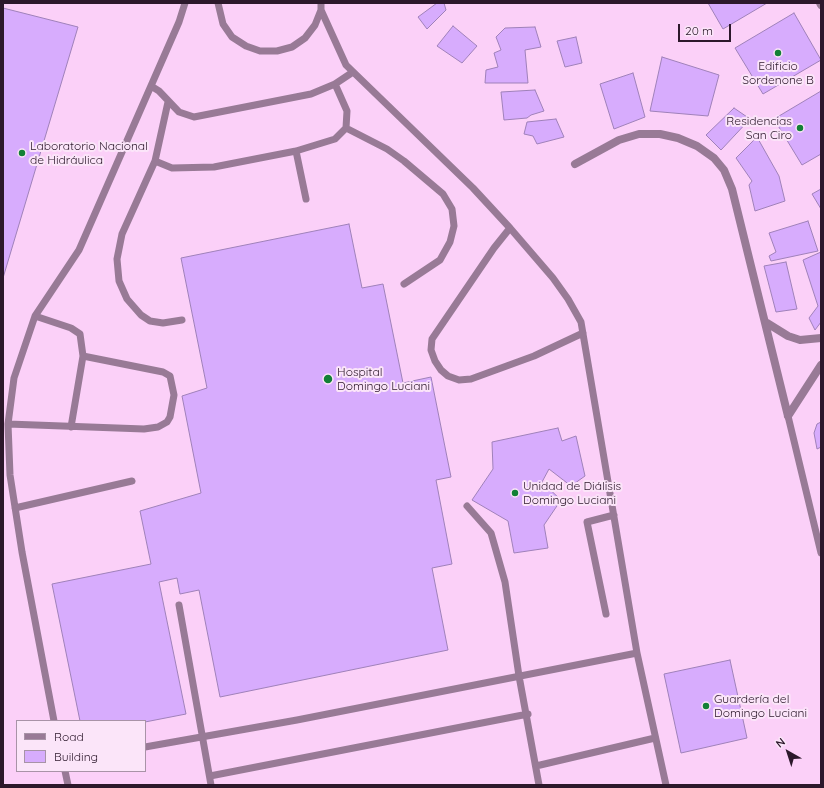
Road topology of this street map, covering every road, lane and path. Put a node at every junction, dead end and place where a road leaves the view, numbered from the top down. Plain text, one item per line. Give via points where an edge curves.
1 (186, 3) edge
2 (218, 3) edge
3 (321, 7) edge
4 (353, 72) junction
5 (335, 84) junction
6 (151, 86) junction
7 (168, 102) junction
8 (346, 128) junction
9 (296, 151) junction
10 (155, 161) junction
11 (575, 164) dead end
12 (306, 199) dead end
13 (510, 228) junction
14 (404, 284) dead end
15 (35, 316) junction
16 (182, 320) dead end
17 (767, 323) junction
18 (582, 333) junction
19 (821, 338) edge
20 (83, 356) junction
21 (821, 365) edge
22 (788, 416) junction
23 (8, 424) junction
24 (71, 427) junction
25 (132, 482) dead end
26 (467, 506) dead end
27 (15, 508) junction
28 (614, 516) junction
29 (821, 553) edge
30 (179, 605) dead end
31 (606, 614) dead end
32 (637, 653) junction
33 (519, 676) junction
34 (528, 714) junction
35 (54, 720) edge
36 (202, 737) junction
37 (655, 738) junction
38 (146, 747) edge
39 (536, 766) junction
40 (65, 772) edge
41 (210, 776) junction
42 (68, 785) edge
43 (211, 785) edge
44 (539, 785) edge
45 (666, 785) edge

1 - 6 lane
2 - 3 lane via 223,24 232,37 260,51 277,51 305,38 315,25
3 - 4 lane via 346,65
4 - 5 lane
4 - 13 lane via 473,188
5 - 7 lane via 311,94 194,117 179,112
5 - 8 lane via 347,111
6 - 7 lane
6 - 15 lane via 79,250
7 - 10 lane
8 - 9 lane via 335,139
8 - 14 lane via 387,149 404,161 443,194 452,209 454,226 450,242 440,260
9 - 10 lane via 214,166 172,168
9 - 12 lane
10 - 16 lane via 122,234 117,259 119,281 127,299 140,315 150,321 163,323
11 - 17 street via 619,140 639,134 660,134 678,138 697,146 714,158 724,170 732,189
13 - 18 lane via 568,299 581,322
13 - 18 lane via 432,339 435,361 441,370 459,380 471,379 534,356
15 - 20 lane via 71,328 80,334
15 - 23 lane via 14,378
17 - 19 street via 800,340
17 - 22 street
18 - 28 lane
20 - 24 lane
20 - 24 lane via 163,372 170,376 174,385 174,395 170,417 158,427
21 - 22 street
22 - 29 lane
23 - 24 lane
23 - 27 lane via 10,475
25 - 27 lane
26 - 33 lane via 491,533 505,582
27 - 35 lane
28 - 31 lane via 587,522
28 - 32 lane
30 - 36 lane
32 - 33 lane
32 - 37 lane
33 - 34 lane
33 - 36 lane
34 - 39 lane
34 - 41 lane
36 - 38 lane
36 - 41 lane
37 - 39 lane
37 - 45 lane
39 - 44 lane
40 - 42 lane
41 - 43 lane

